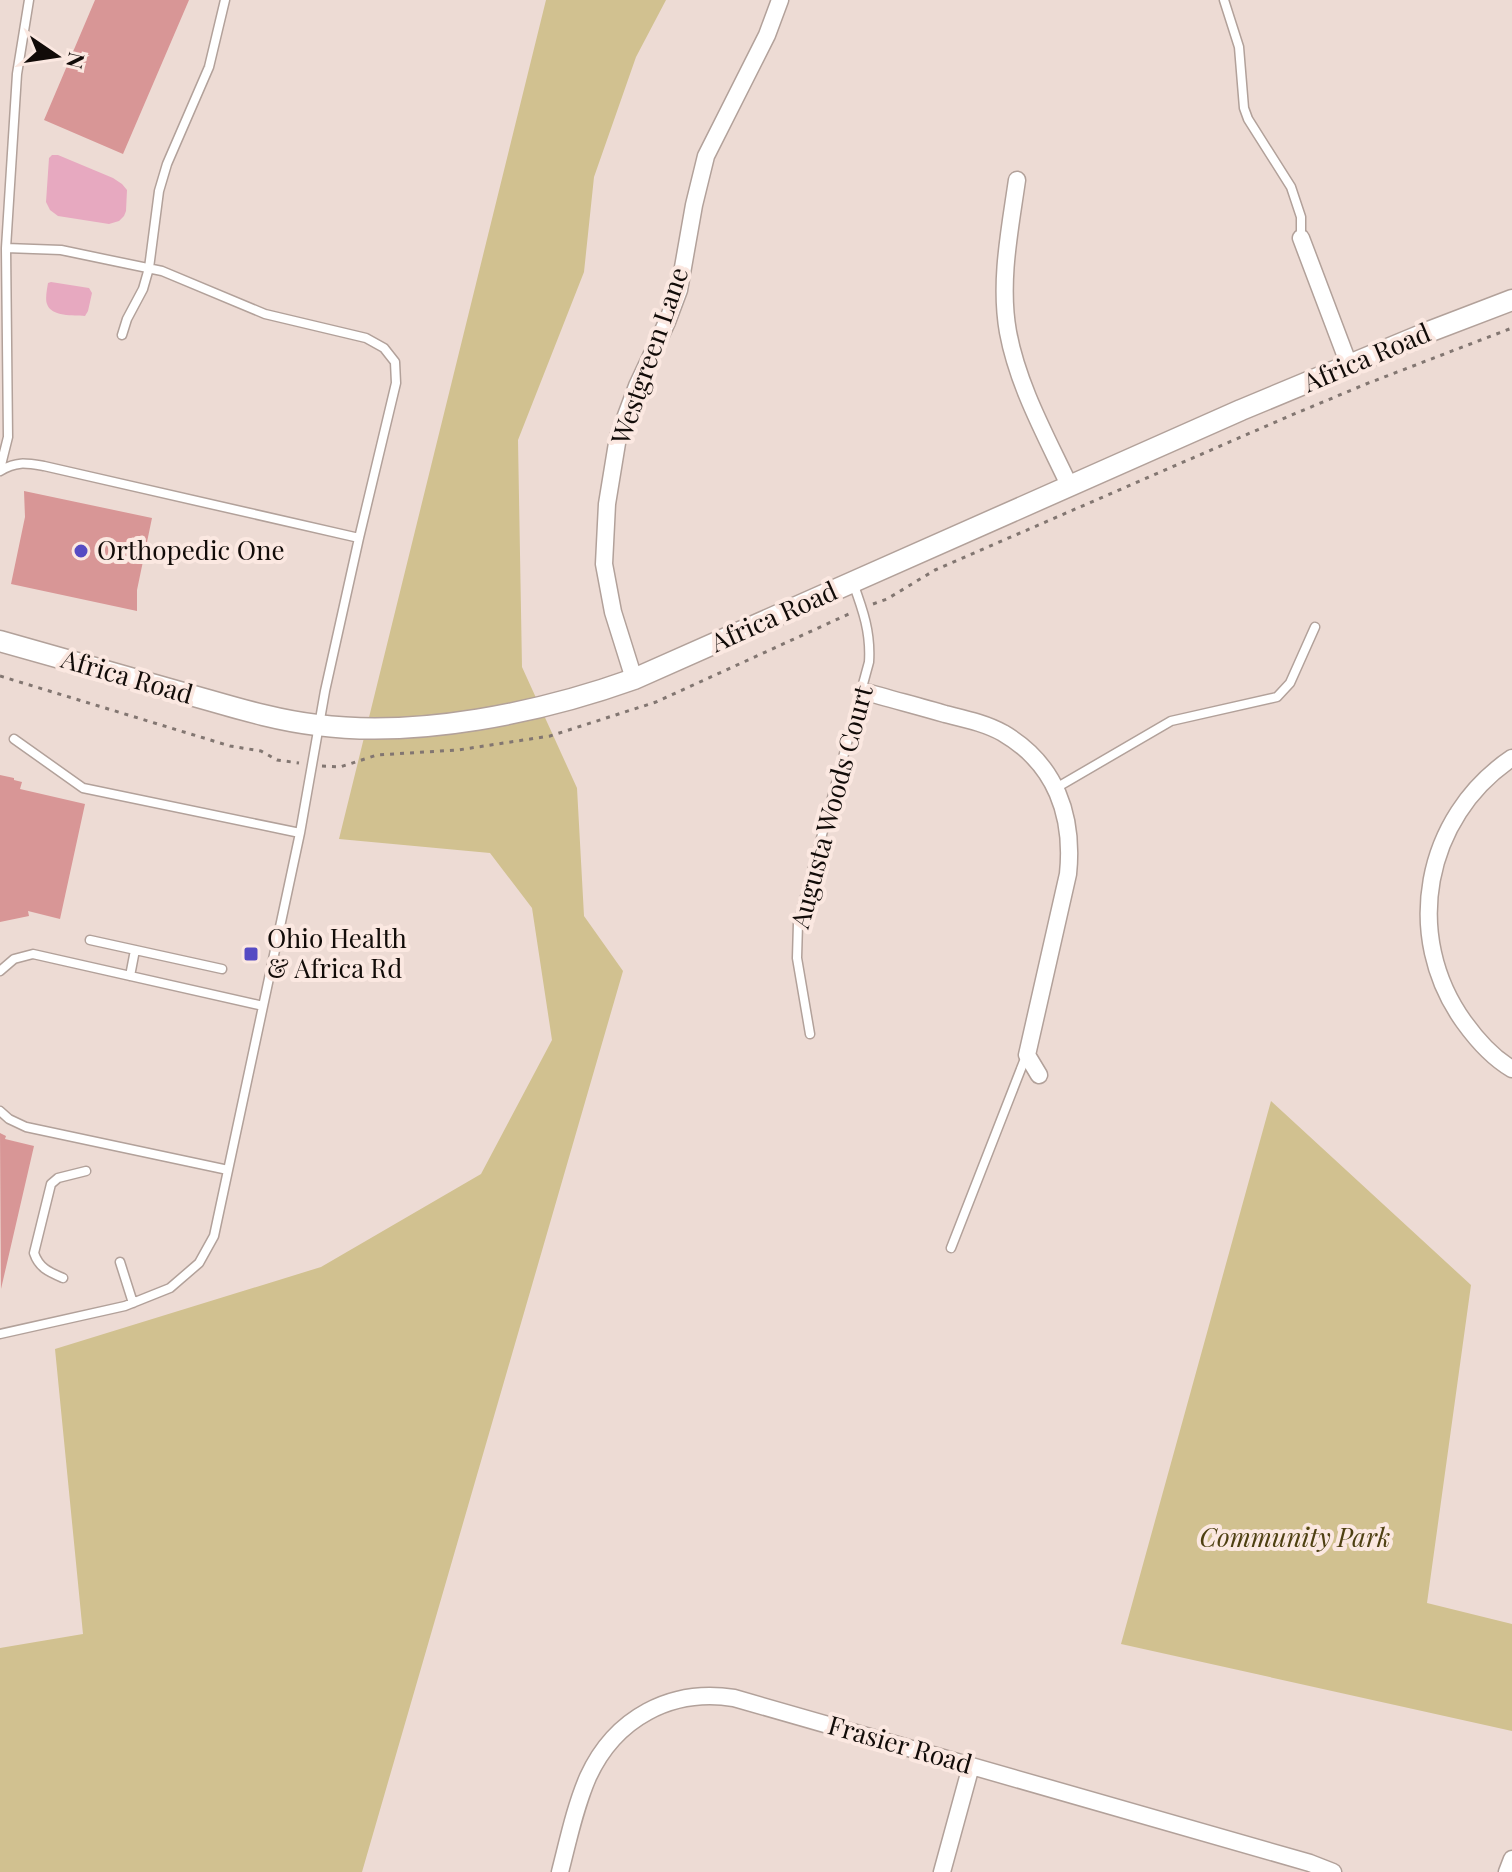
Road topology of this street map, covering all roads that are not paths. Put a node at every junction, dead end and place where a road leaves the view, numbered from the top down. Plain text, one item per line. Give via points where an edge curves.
1 (29, 0) edge
2 (225, 0) edge
3 (780, 0) edge
4 (1224, 0) edge
5 (1017, 180) dead end
6 (1301, 238) joint
7 (6, 248) junction
8 (149, 268) junction
9 (1512, 300) edge
10 (122, 335) dead end
11 (1349, 365) junction
12 (0, 470) edge
13 (1069, 485) junction
14 (359, 538) junction
15 (853, 582) junction
16 (1315, 627) dead end
17 (0, 641) edge
18 (634, 679) junction
19 (863, 691) junction
20 (319, 726) junction
21 (14, 739) dead end
22 (1512, 758) edge
23 (1056, 788) junction
24 (300, 833) junction
25 (90, 940) dead end
26 (135, 950) junction
27 (222, 969) dead end
28 (0, 971) edge
29 (130, 976) junction
30 (263, 1006) junction
31 (810, 1034) dead end
32 (1027, 1055) junction
33 (1512, 1069) edge
34 (1039, 1075) dead end
35 (0, 1111) edge
36 (228, 1170) junction
37 (86, 1171) dead end
38 (951, 1248) dead end
39 (120, 1262) dead end
40 (63, 1278) dead end
41 (133, 1303) junction
42 (1, 1331) edge
43 (971, 1766) junction
44 (1512, 1859) edge
45 (560, 1872) edge
46 (942, 1872) edge
47 (1333, 1872) edge
48 (1507, 1872) edge

1 - 7 lane via 17,74
2 - 8 lane via 209,67 159,191
3 - 18 street, Westgreen Lane via 706,156 679,290 618,437 604,564
4 - 6 lane via 1239,47 1244,108 1291,187 1301,217
5 - 13 street via 1006,277 1008,334
6 - 11 street
7 - 8 lane via 61,250
7 - 12 lane via 8,437
8 - 10 lane
8 - 14 lane via 265,314 366,338 395,362 396,383
9 - 11 street, Africa Road
11 - 13 street, Africa Road
12 - 14 lane via 22,462 44,466
13 - 15 street, Africa Road
14 - 20 lane
15 - 18 street, Africa Road
15 - 19 lane, Augusta Woods Court via 870,645
16 - 23 lane via 1290,683 1277,697 1171,721
17 - 20 street, Africa Road via 269,717
18 - 20 street, Africa Road via 472,721 377,729
19 - 23 street via 1002,733 1041,765
19 - 31 lane, Augusta Woods Court via 798,923 797,958
20 - 24 lane
21 - 24 lane via 83,788
22 - 33 street via 1462,805 1432,875 1428,905 1436,968 1447,995 1475,1037
23 - 32 street via 1071,851
24 - 30 lane
25 - 26 lane
26 - 27 lane
26 - 29 lane
28 - 29 lane via 14,959 33,954
29 - 30 lane
30 - 36 lane
32 - 34 street
32 - 38 lane
35 - 36 lane via 26,1127
36 - 41 lane via 214,1236 199,1263 170,1288
37 - 40 lane via 51,1184 34,1253 45,1270
39 - 41 lane
41 - 42 lane
43 - 45 street, Frasier Road via 734,1698 713,1695 667,1702 627,1725 598,1758 580,1799
43 - 46 street
43 - 47 street, Frasier Road
44 - 48 street

